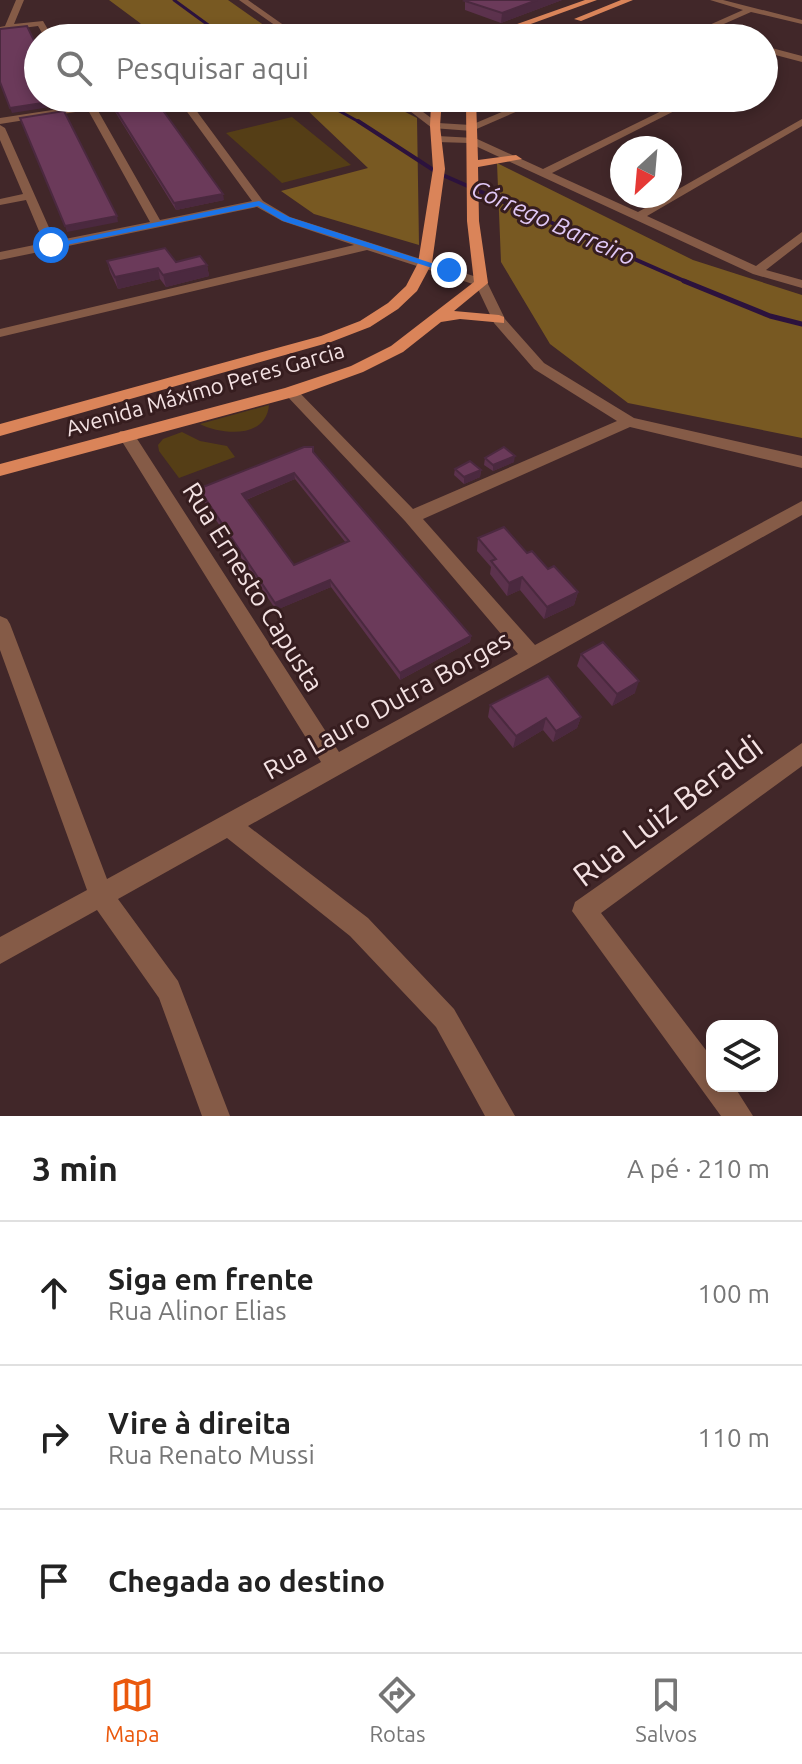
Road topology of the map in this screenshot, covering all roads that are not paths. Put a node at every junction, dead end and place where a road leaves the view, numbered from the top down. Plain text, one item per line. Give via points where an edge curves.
1 (20, 0) edge
2 (243, 0) edge
3 (593, 0) edge
4 (629, 0) edge
5 (714, 0) edge
6 (751, 9) junction
7 (570, 22) dead end
8 (802, 22) edge
9 (278, 24) edge
10 (524, 24) edge
11 (717, 24) edge
12 (5, 28) edge
13 (778, 53) edge
14 (783, 54) junction
15 (778, 57) edge
16 (802, 59) edge
17 (44, 112) edge
18 (94, 112) edge
19 (192, 112) edge
20 (414, 112) edge
21 (437, 112) edge
22 (471, 112) edge
23 (510, 112) edge
24 (667, 112) edge
25 (0, 121) edge
26 (802, 122) edge
27 (0, 128) edge
28 (436, 133) junction
29 (471, 134) junction
30 (5, 158) edge
31 (516, 159) junction
32 (473, 165) junction
33 (545, 172) junction
34 (29, 196) junction
35 (0, 202) edge
36 (259, 203) junction
37 (639, 216) junction
38 (156, 223) junction
39 (802, 236) edge
40 (51, 245) junction
41 (369, 245) junction
42 (0, 256) edge
43 (425, 263) junction
44 (757, 271) junction
45 (481, 283) junction
46 (802, 284) edge
47 (438, 318) junction
48 (499, 320) junction
49 (0, 333) edge
50 (291, 392) junction
51 (629, 422) junction
52 (0, 430) edge
53 (126, 435) junction
54 (802, 462) edge
55 (0, 470) edge
56 (802, 507) edge
57 (411, 517) junction
58 (0, 624) edge
59 (532, 656) junction
60 (802, 753) edge
61 (335, 766) junction
62 (229, 825) junction
63 (101, 895) junction
64 (0, 951) edge
65 (706, 1073) edge
66 (721, 1092) edge
67 (216, 1116) edge
68 (501, 1116) edge
69 (739, 1116) edge

1 - 12 street
2 - 9 street
3 - 10 main road
4 - 7 main road
5 - 6 street
6 - 8 street
6 - 11 street
13 - 14 street
14 - 15 street
14 - 16 street
17 - 25 street
18 - 38 street
19 - 36 street
20 - 28 street
21 - 28 main road
22 - 29 main road
23 - 29 street
24 - 33 street
26 - 37 street
27 - 30 street
28 - 29 street
28 - 43 main road via 439,169
29 - 31 street
29 - 32 main road
30 - 34 street
31 - 32 main road
31 - 33 street
32 - 45 main road
33 - 37 street
34 - 35 street
34 - 40 street
36 - 38 street
36 - 41 street via 286,219
37 - 44 street
38 - 40 street
39 - 44 street
40 - 42 street
41 - 43 street
41 - 49 street
43 - 45 street
43 - 52 main road, Avenida Máximo Peres Garcia via 402,298 354,328
44 - 46 street
45 - 47 main road, Avenida Máximo Peres Garcia
45 - 48 street
47 - 48 main road
47 - 50 main road, Avenida Máximo Peres Garcia via 377,360
48 - 51 street via 539,366
50 - 53 main road, Avenida Máximo Peres Garcia
50 - 57 street
51 - 54 street
51 - 57 street
53 - 55 main road, Avenida Máximo Peres Garcia
53 - 61 street, Rua Ernesto Capusta
56 - 59 street, Rua Lauro Dutra Borges
57 - 59 street
58 - 63 street
59 - 61 street, Rua Lauro Dutra Borges
60 - 65 street, Rua Luiz Beraldi via 584,911
61 - 62 street, Rua Lauro Dutra Borges
62 - 63 street, Rua Lauro Dutra Borges
62 - 68 street via 359,927 445,1018
63 - 64 street, Rua Lauro Dutra Borges
63 - 67 street via 169,990
66 - 69 street

